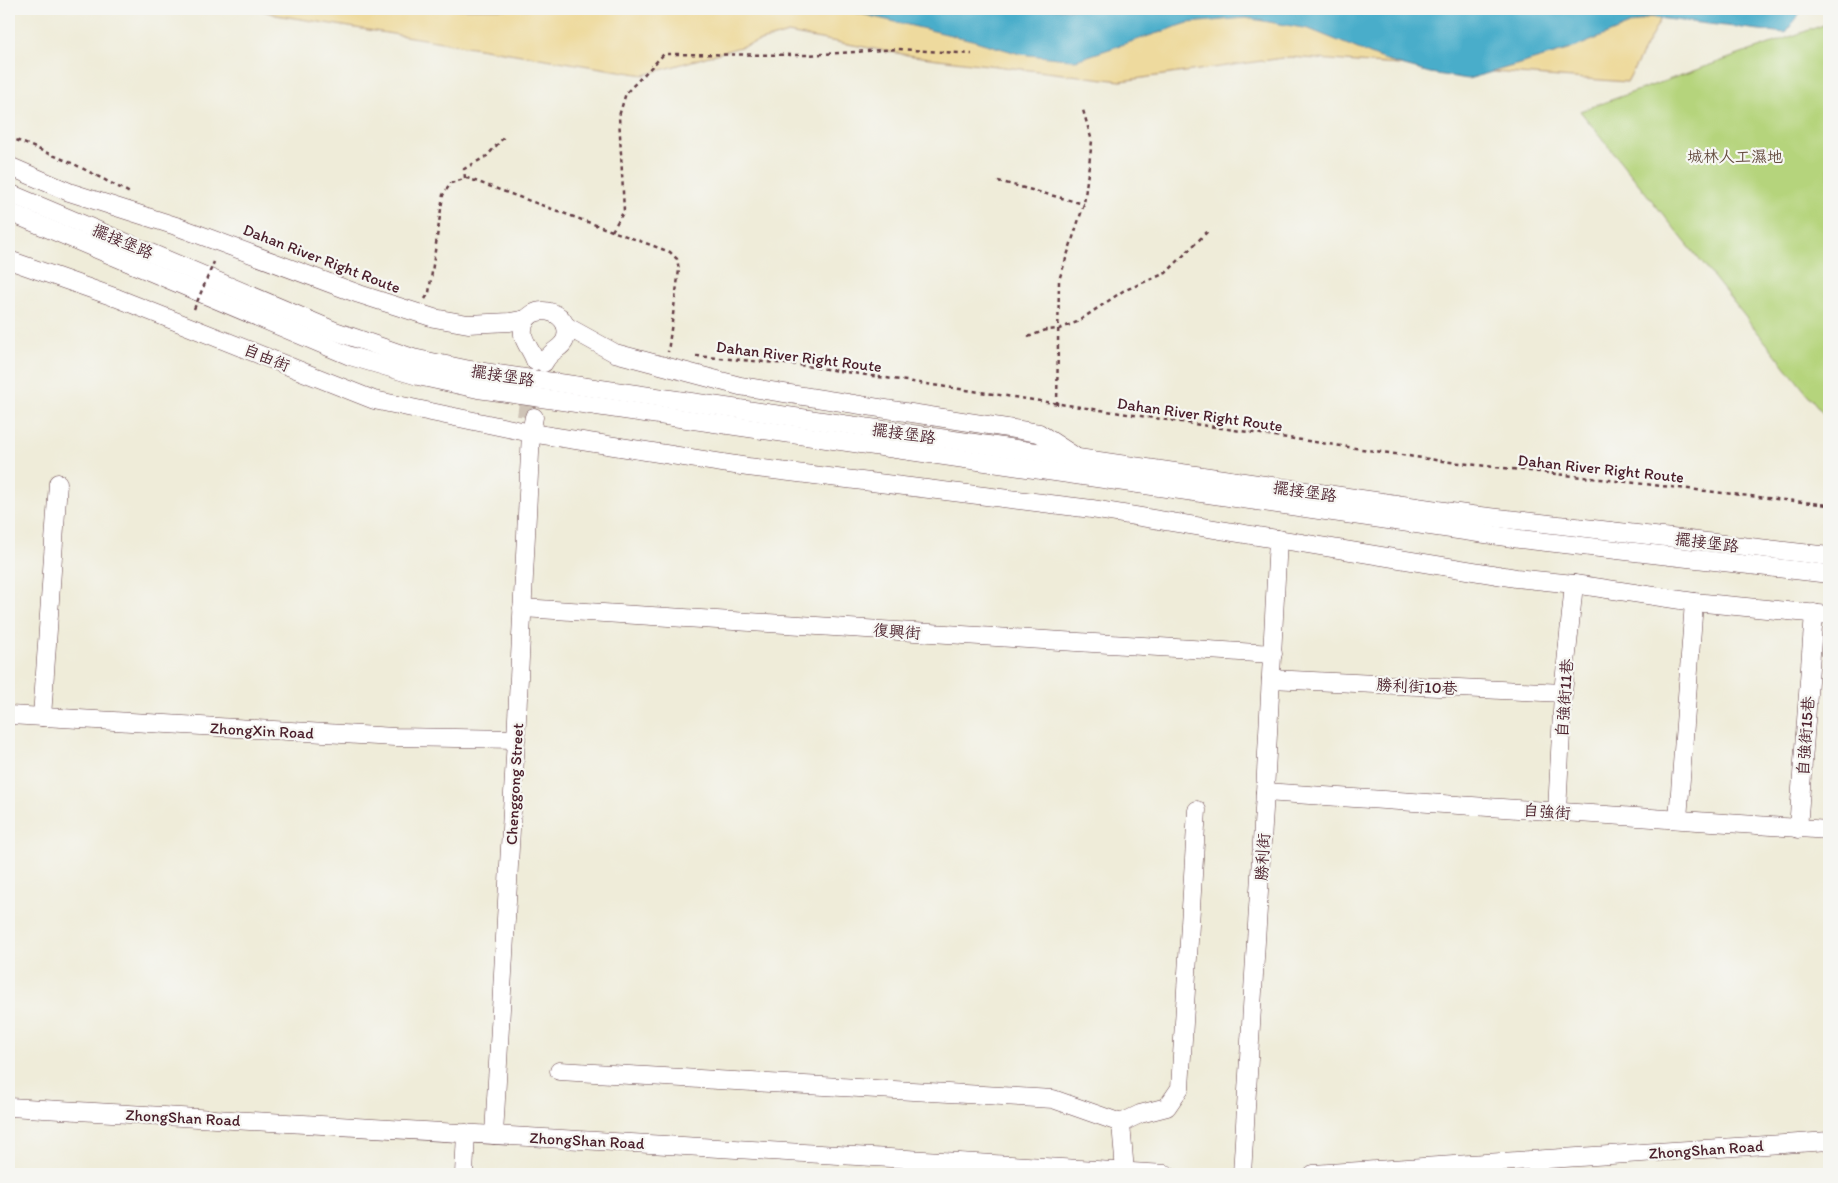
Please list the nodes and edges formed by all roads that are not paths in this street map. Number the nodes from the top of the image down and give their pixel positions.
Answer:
1 (9, 166) edge
2 (9, 193) edge
3 (9, 212) edge
4 (9, 260) edge
5 (526, 319) junction
6 (566, 326) junction
7 (530, 422) junction
8 (1078, 458) junction
9 (58, 483) dead end
10 (1278, 539) junction
11 (1829, 556) edge
12 (1829, 578) edge
13 (1574, 584) junction
14 (1694, 602) junction
15 (522, 608) junction
16 (1822, 614) edge
17 (1272, 654) junction
18 (1271, 679) junction
19 (1563, 692) junction
20 (9, 715) edge
21 (42, 717) junction
22 (516, 740) junction
23 (1266, 792) junction
24 (1197, 810) dead end
25 (1557, 812) junction
26 (1678, 819) junction
27 (1798, 829) junction
28 (1829, 830) edge
29 (559, 1071) dead end
30 (9, 1107) edge
31 (1121, 1123) junction
32 (466, 1133) junction
33 (494, 1135) junction
34 (1829, 1142) edge
35 (1125, 1172) junction
36 (464, 1174) edge
37 (1166, 1174) edge
38 (1242, 1174) edge
39 (1313, 1174) edge

1 - 5 street
2 - 8 street, 擺接堡路
3 - 12 street, 擺接堡路
4 - 7 street, 自由街
5 - 6 street
5 - 6 street
6 - 8 street
7 - 10 street, 自由街
7 - 15 street, Chenggong Street
8 - 11 street, 擺接堡路
9 - 21 street
10 - 13 street, 自由街
10 - 17 street, 勝利街
13 - 14 street, 自由街
13 - 19 street, 自強街11巷
14 - 16 street, 自由街
14 - 26 street
15 - 17 street, 復興街
15 - 22 street, Chenggong Street
16 - 27 street, 自強街15巷
17 - 18 street, 勝利街
18 - 19 street, 勝利街10巷
18 - 23 street, 勝利街
19 - 25 street, 自強街11巷
20 - 21 street, ZhongXin Road
21 - 22 street, ZhongXin Road
22 - 33 street, Chenggong Street
23 - 25 street, 自強街
23 - 38 street, 勝利街
24 - 31 street
25 - 26 street, 自強街
26 - 27 street, 自強街
27 - 28 street, 自強街
29 - 31 street
30 - 32 street, ZhongShan Road
31 - 35 street
32 - 33 street, ZhongShan Road
32 - 36 street
33 - 35 street, ZhongShan Road
34 - 39 street, ZhongShan Road
35 - 37 street, ZhongShan Road

